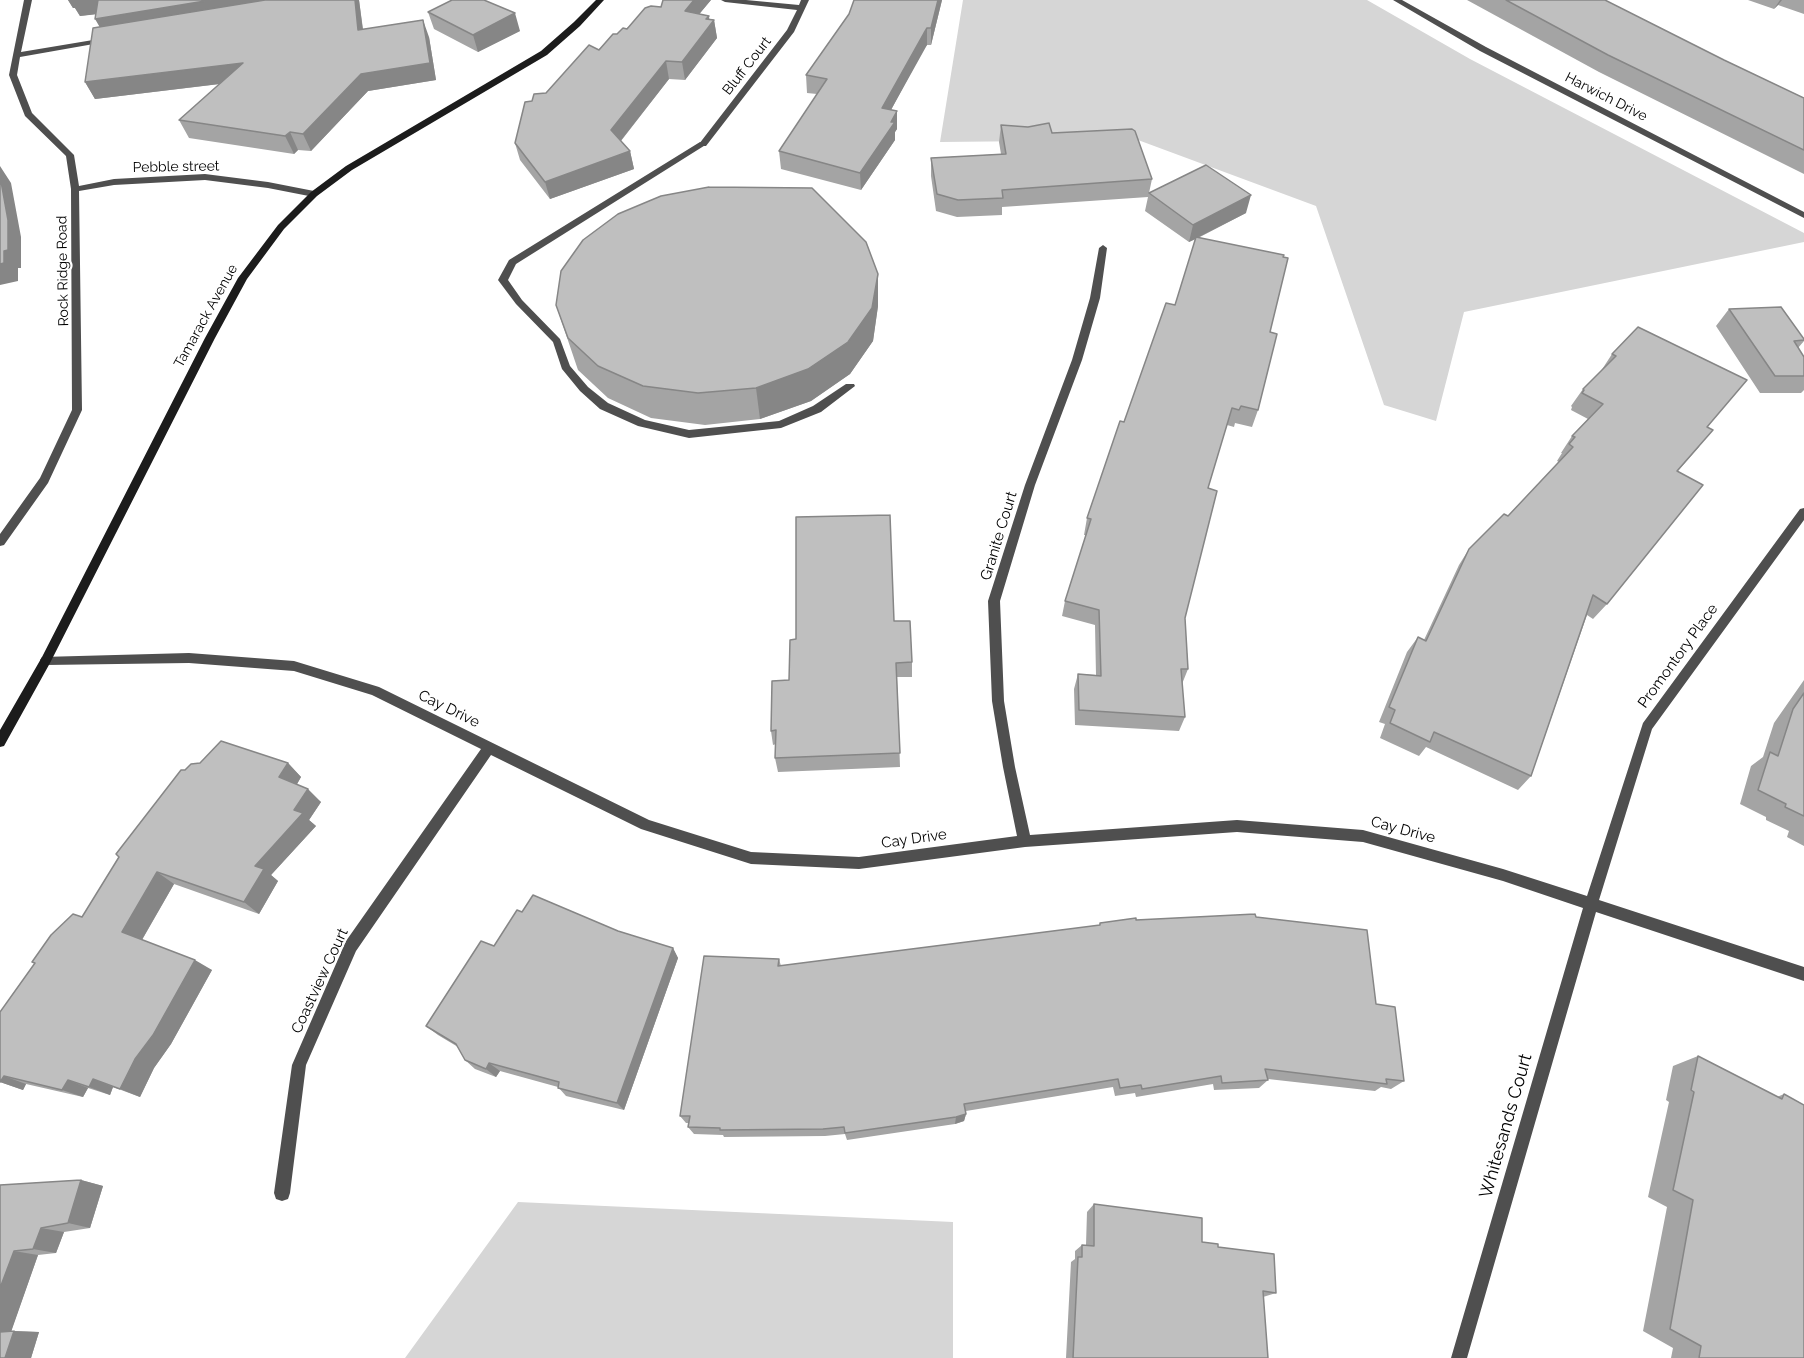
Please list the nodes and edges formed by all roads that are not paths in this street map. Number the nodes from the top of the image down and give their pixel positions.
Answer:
1 (28, 0) edge
2 (600, 0) edge
3 (725, 0) edge
4 (1397, 0) edge
5 (804, 4) edge
6 (109, 40) edge
7 (17, 55) junction
8 (75, 189) junction
9 (314, 194) junction
10 (1804, 215) edge
11 (1103, 249) dead end
12 (850, 386) dead end
13 (1804, 512) edge
14 (0, 542) edge
15 (46, 660) junction
16 (0, 742) edge
17 (489, 747) junction
18 (1025, 841) junction
19 (1591, 905) junction
20 (1804, 974) edge
21 (282, 1193) dead end
22 (1459, 1358) edge

1 - 7 street, Rock Ridge Road
2 - 9 main road, Tamarack Avenue
3 - 5 street
4 - 10 street, Harwich Drive
5 - 12 street, Bluff Court
6 - 7 street
7 - 8 street, Rock Ridge Road
8 - 9 street, Pebble street
8 - 14 street, Rock Ridge Road
9 - 15 main road, Tamarack Avenue
11 - 18 street, Granite Court
13 - 19 street, Promontory Place
15 - 16 main road, Tamarack Avenue
15 - 17 street, Cay Drive
17 - 18 street, Cay Drive
17 - 21 street, Coastview Court
18 - 19 street, Cay Drive
19 - 20 street, Cay Drive
19 - 22 street, Whitesands Court

